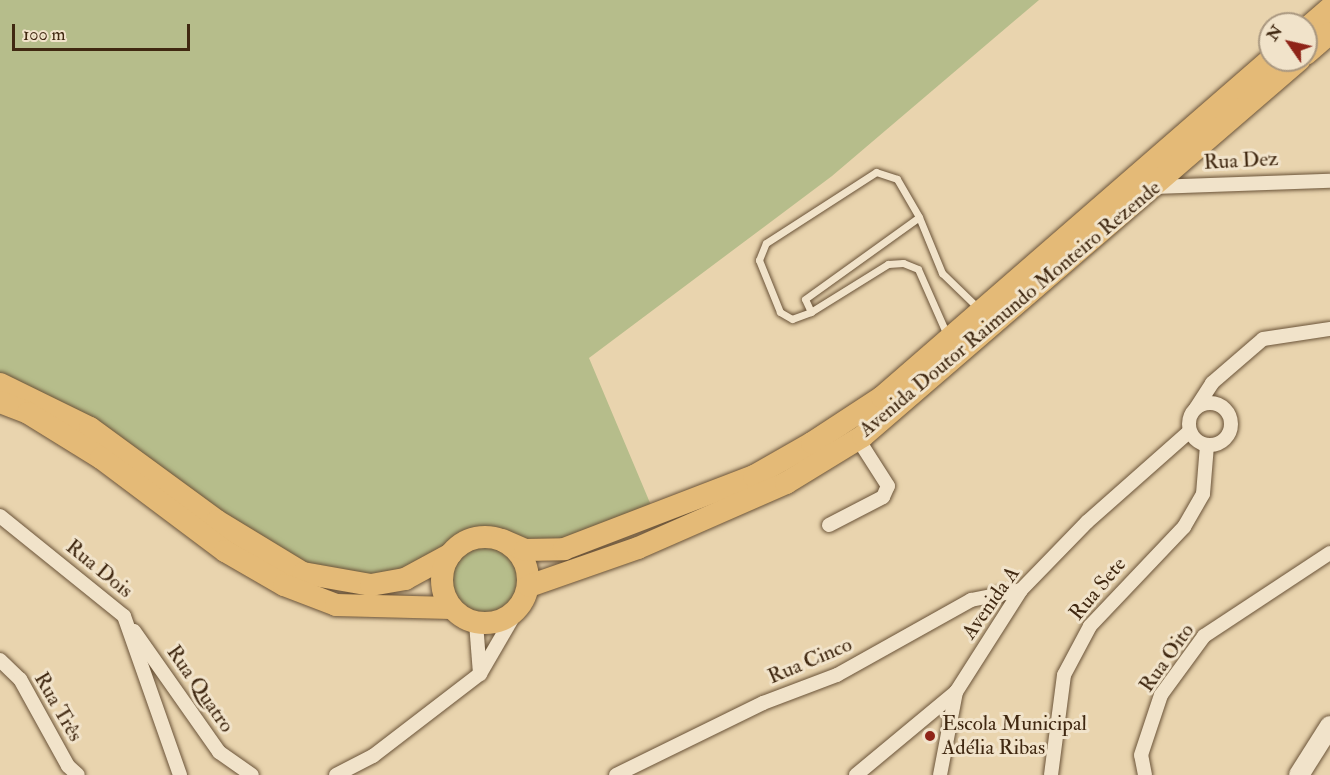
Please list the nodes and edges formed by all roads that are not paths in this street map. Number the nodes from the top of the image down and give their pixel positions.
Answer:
1 (1330, 8) edge
2 (1318, 18) edge
3 (1330, 33) edge
4 (1318, 44) edge
5 (1258, 70) edge
6 (1285, 72) edge
7 (1330, 181) edge
8 (1155, 187) junction
9 (919, 217) junction
10 (982, 311) junction
11 (811, 312) junction
12 (1330, 329) edge
13 (949, 340) junction
14 (0, 384) edge
15 (0, 402) edge
16 (1196, 408) junction
17 (1190, 431) junction
18 (858, 439) junction
19 (1207, 445) junction
20 (0, 516) edge
21 (829, 525) dead end
22 (502, 540) junction
23 (1330, 553) edge
24 (451, 554) junction
25 (529, 586) junction
26 (1021, 590) junction
27 (451, 608) junction
28 (516, 612) junction
29 (124, 616) junction
30 (476, 623) junction
31 (0, 660) edge
32 (480, 674) junction
33 (956, 692) junction
34 (1330, 726) edge
35 (78, 775) edge
36 (180, 775) edge
37 (252, 775) edge
38 (336, 775) edge
39 (616, 775) edge
40 (856, 775) edge
41 (940, 775) edge
42 (1052, 775) edge
43 (1144, 775) edge
44 (1299, 775) edge

1 - 2 main road
3 - 4 main road
5 - 10 main road, Avenida Doutor Raimundo Monteiro Rezende
6 - 8 main road, Avenida Doutor Raimundo Monteiro Rezende
7 - 8 street, Rua Dez
8 - 18 main road, Avenida Doutor Raimundo Monteiro Rezende
9 - 10 lane
9 - 11 lane
9 - 11 lane
10 - 13 main road, Avenida Doutor Raimundo Monteiro Rezende
11 - 13 lane
12 - 16 street
13 - 22 main road, Avenida Doutor Raimundo Monteiro Rezende
14 - 24 main road, Avenida Doutor Raimundo Monteiro Rezende
15 - 27 main road
16 - 17 street
16 - 19 street
17 - 19 street
17 - 26 street, Avenida A
18 - 21 street
18 - 25 main road, Avenida Doutor Raimundo Monteiro Rezende
19 - 42 street, Rua Sete
20 - 29 street, Rua Dois
22 - 24 main road, Avenida Doutor Raimundo Monteiro Rezende
22 - 25 main road
23 - 43 street, Rua Oito
24 - 27 main road
25 - 28 main road
26 - 33 street, Avenida A
26 - 39 street, Rua Cinco
27 - 30 main road
28 - 30 main road
28 - 32 street
29 - 36 street, Rua Dois
29 - 37 street, Rua Quatro
30 - 32 street
31 - 35 street, Rua Três
32 - 38 street
33 - 40 street, Avenida A
33 - 41 street
34 - 44 street

